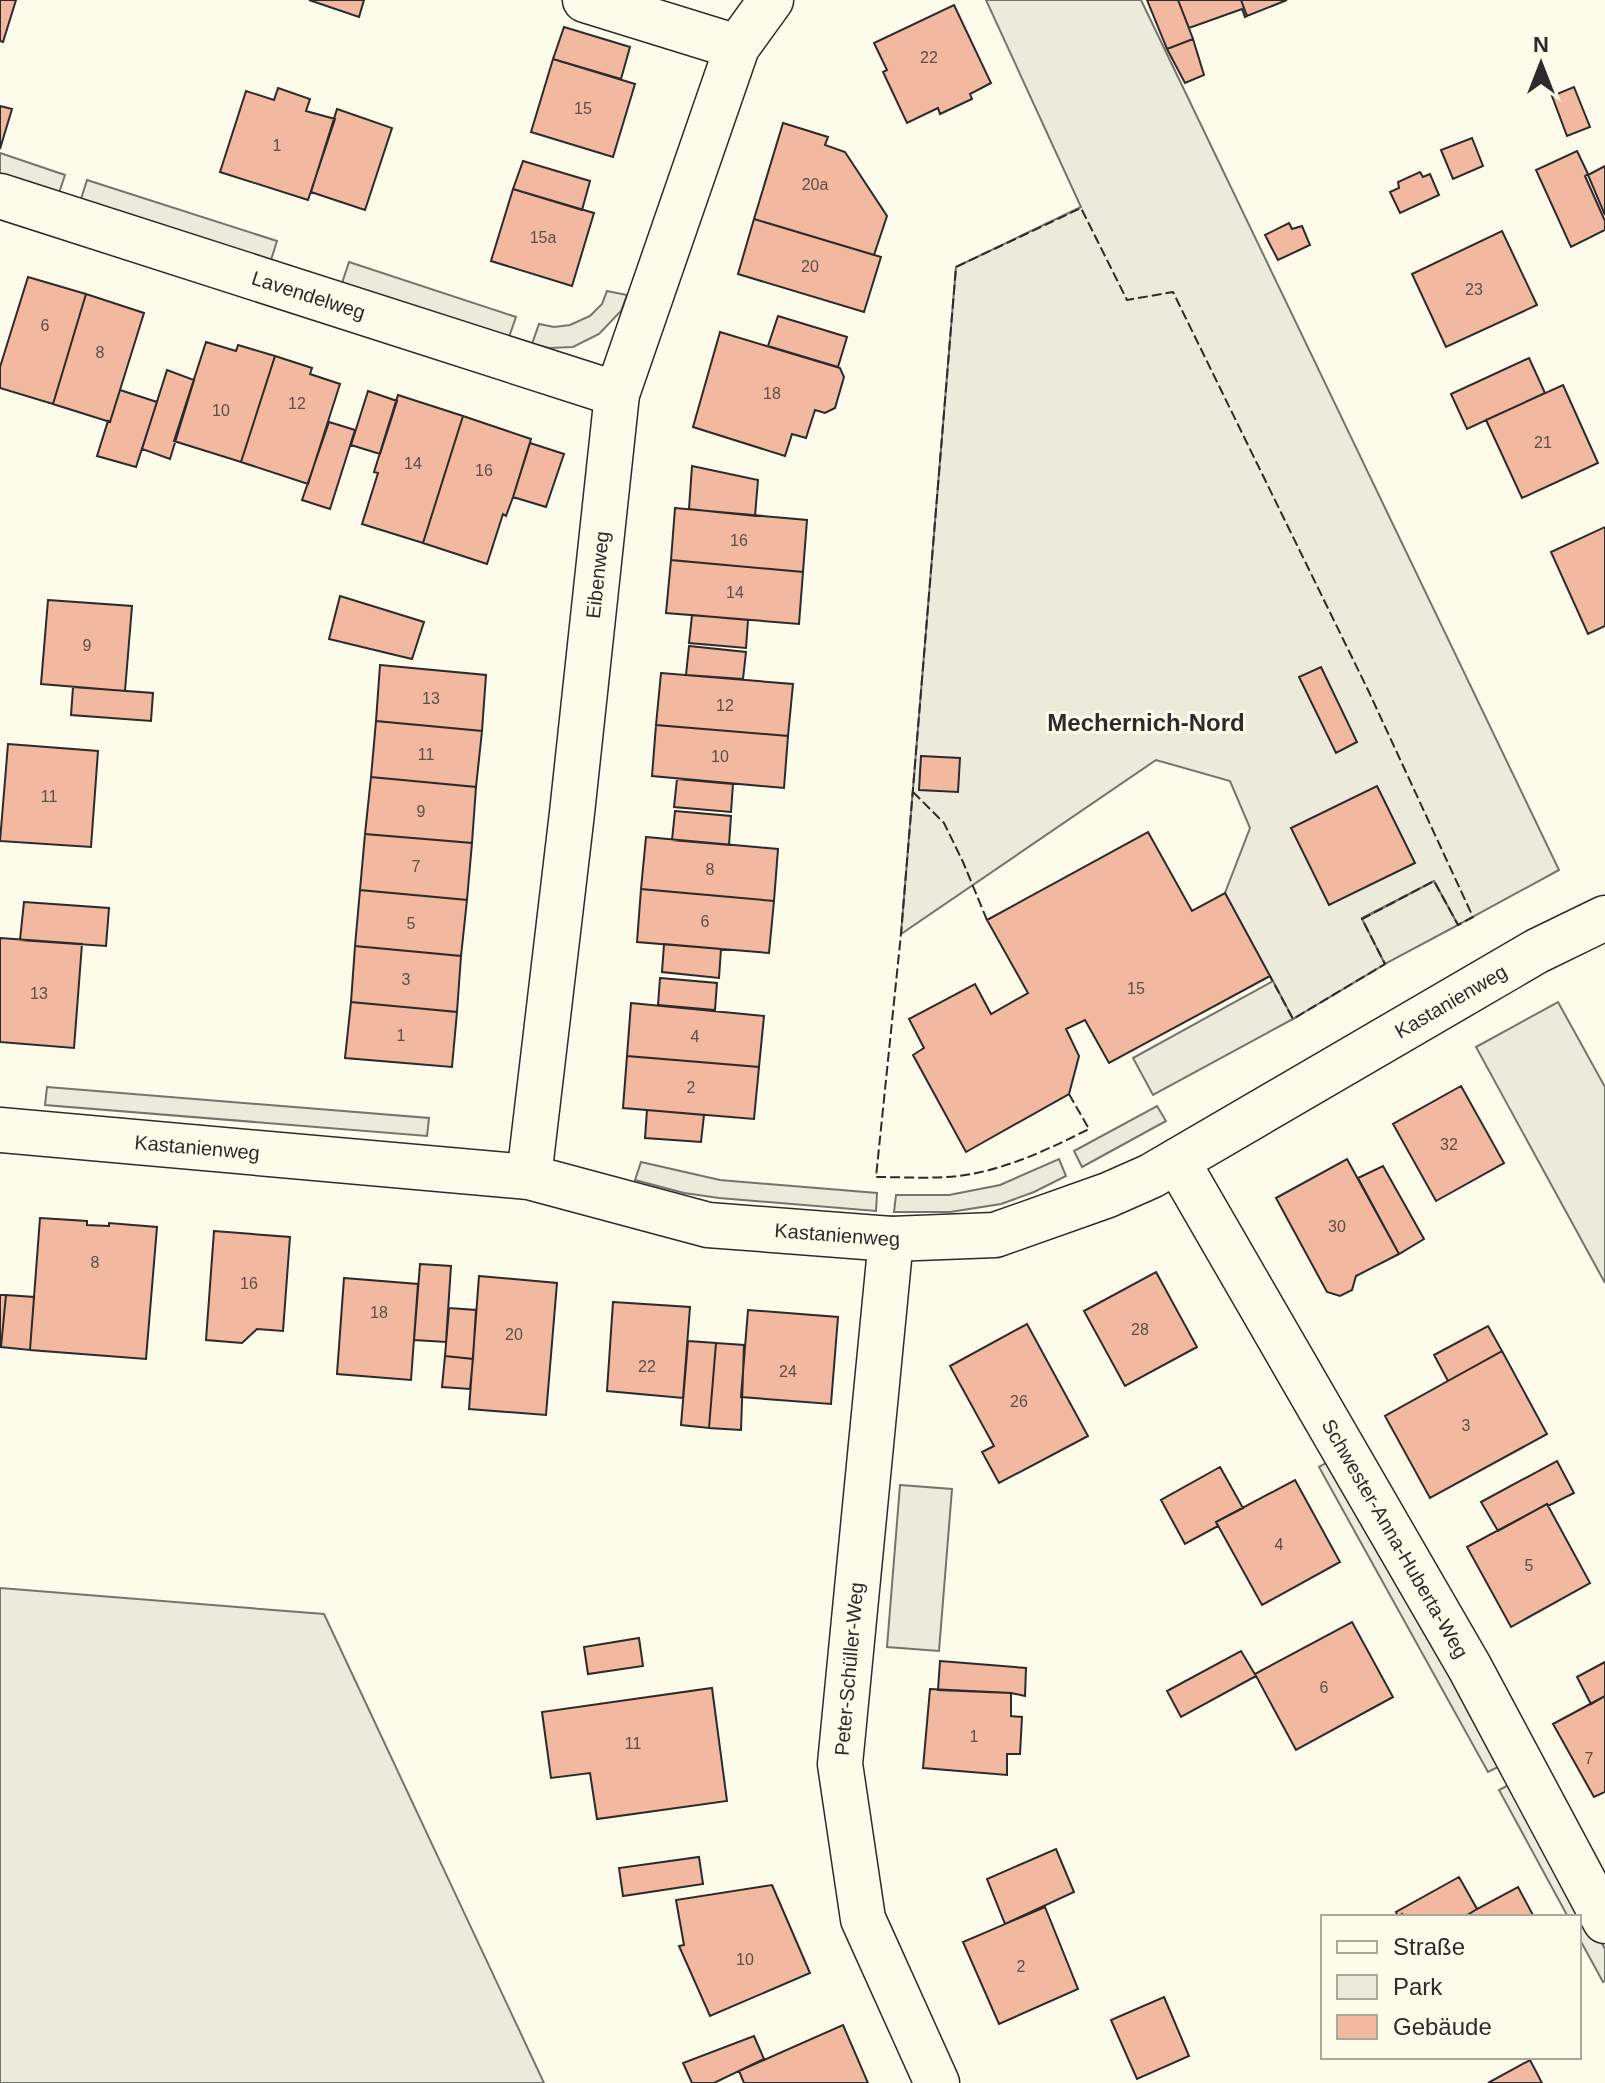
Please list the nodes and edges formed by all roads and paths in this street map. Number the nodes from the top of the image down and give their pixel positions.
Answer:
1 (585, 0) edge
2 (771, 0) edge
3 (737, 47) junction
4 (0, 196) edge
5 (617, 394) junction
6 (1605, 918) edge
7 (0, 1130) edge
8 (1177, 1161) junction
9 (529, 1177) junction
10 (891, 1239) junction
11 (1605, 1921) edge
12 (937, 2083) edge

1 - 3 street
2 - 3 street, Eibenweg
3 - 5 street, Eibenweg
4 - 5 street, Lavendelweg
5 - 9 street, Eibenweg
6 - 8 street, Kastanienweg
7 - 9 street, Kastanienweg
8 - 10 street, Kastanienweg
8 - 11 street, Schwester-Anna-Huberta-Weg
9 - 10 street, Kastanienweg
10 - 12 street, Peter-Schüller-Weg

